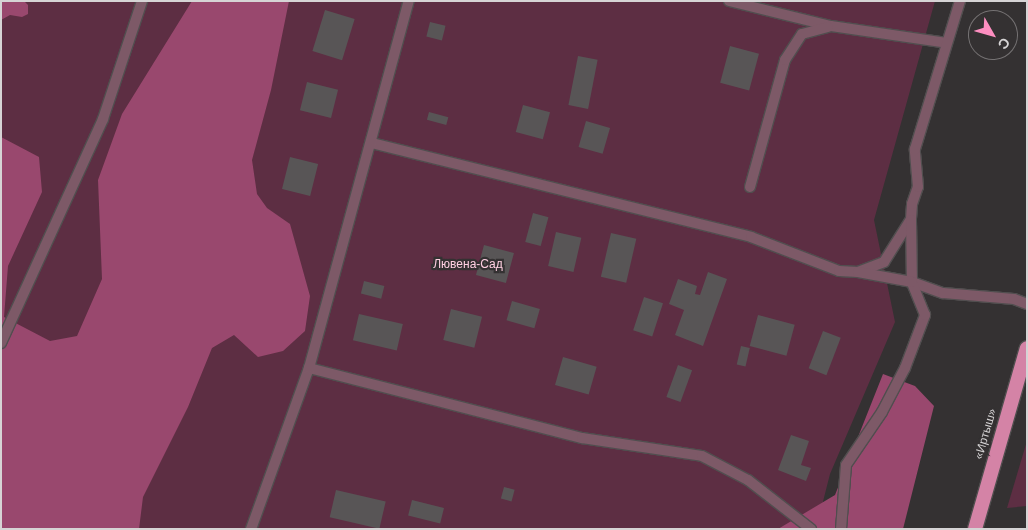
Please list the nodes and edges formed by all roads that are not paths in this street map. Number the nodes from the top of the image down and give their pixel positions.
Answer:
1 (142, 1) edge
2 (409, 1) edge
3 (729, 1) edge
4 (960, 1) edge
5 (831, 26) junction
6 (947, 43) junction
7 (372, 143) junction
8 (750, 187) dead end
9 (911, 219) junction
10 (858, 272) junction
11 (912, 282) junction
12 (1027, 304) edge
13 (1, 343) edge
14 (1027, 348) edge
15 (309, 368) junction
16 (251, 529) edge
17 (812, 529) edge
18 (841, 529) edge
19 (975, 529) edge

1 - 13 lane
2 - 7 lane
3 - 5 lane
4 - 6 lane
5 - 6 lane
5 - 8 lane
6 - 9 lane
7 - 10 lane
7 - 15 lane
9 - 10 lane
9 - 11 lane
10 - 11 lane
11 - 12 lane
11 - 18 lane
14 - 19 highway, «Иртыш»
15 - 16 lane
15 - 17 lane

